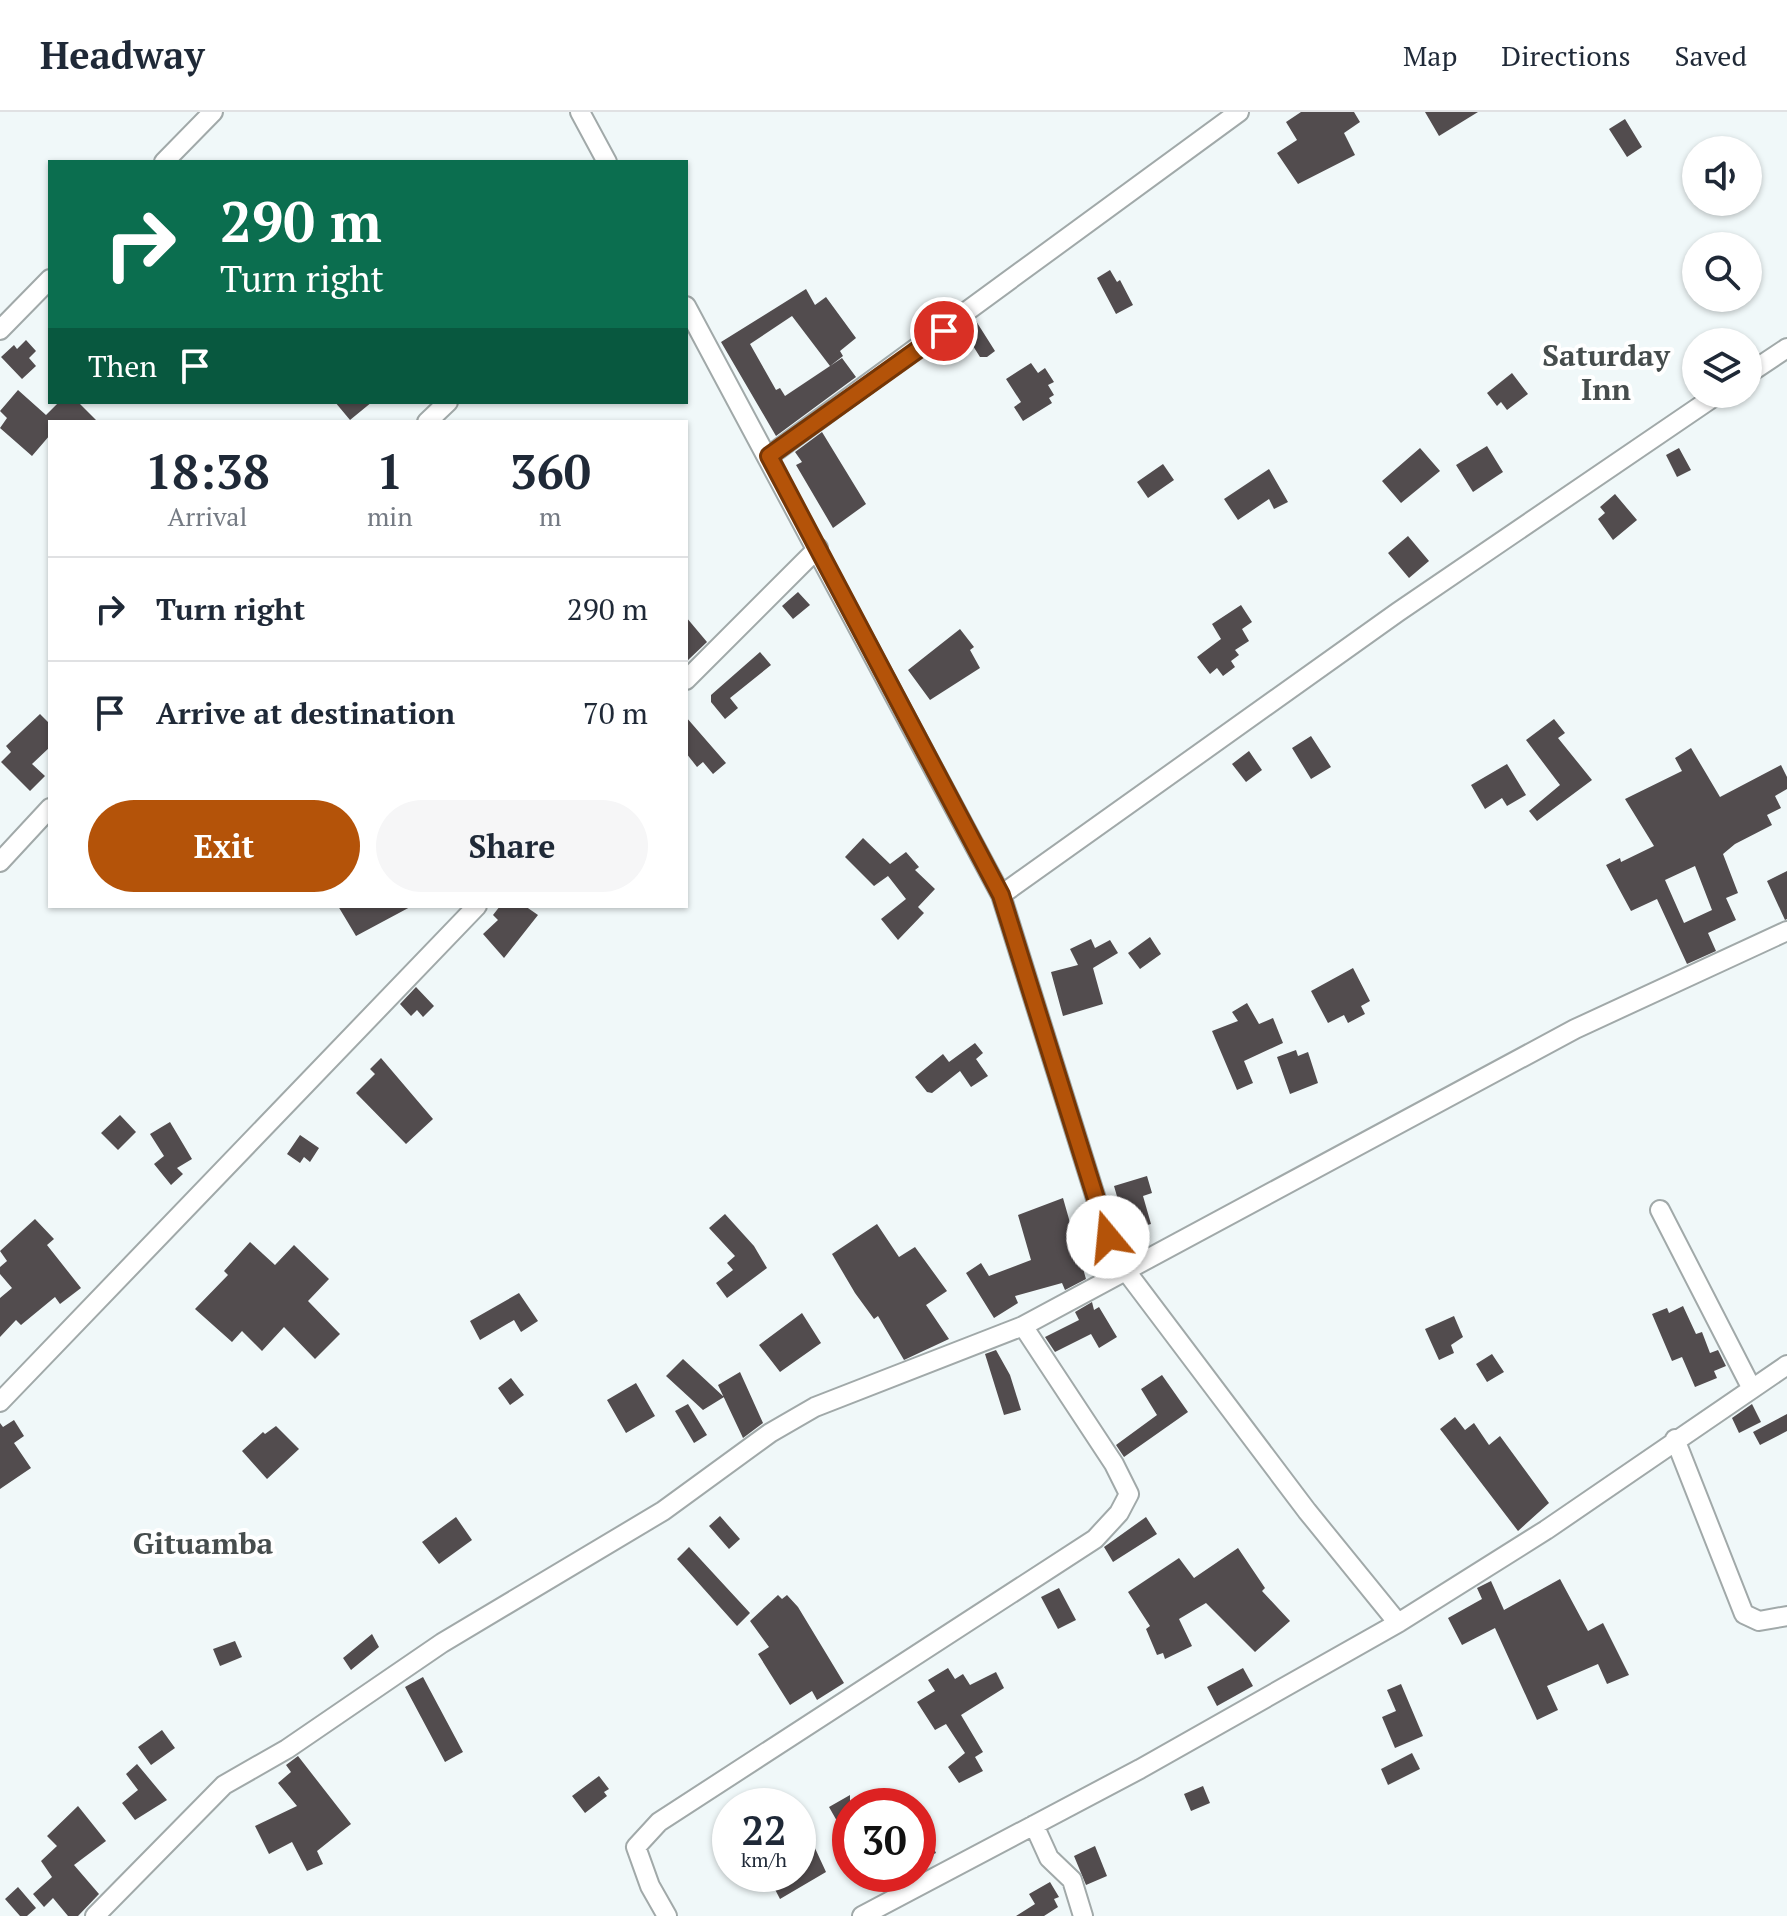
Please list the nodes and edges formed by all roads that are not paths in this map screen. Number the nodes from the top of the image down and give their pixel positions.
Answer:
1 (213, 112) edge
2 (580, 112) edge
3 (1239, 112) edge
4 (166, 160) edge
5 (606, 160) edge
6 (48, 281) edge
7 (688, 310) edge
8 (0, 330) edge
9 (1787, 348) edge
10 (1762, 365) edge
11 (446, 404) edge
12 (1697, 408) edge
13 (429, 420) edge
14 (769, 456) junction
15 (818, 548) junction
16 (688, 678) edge
17 (48, 810) edge
18 (0, 862) edge
19 (1001, 895) junction
20 (475, 908) edge
21 (1787, 931) edge
22 (1660, 1210) dead end
23 (1126, 1271) junction
24 (1023, 1326) junction
25 (1787, 1365) edge
26 (1752, 1389) junction
27 (0, 1402) edge
28 (1675, 1439) junction
29 (1787, 1616) edge
30 (1398, 1623) junction
31 (1034, 1825) junction
32 (871, 1914) edge
33 (95, 1916) edge
34 (667, 1916) edge
35 (1083, 1916) edge

1 - 4 street
2 - 5 street
3 - 14 street
6 - 8 street
7 - 14 street
9 - 10 street
11 - 13 street
12 - 19 street
14 - 15 street
15 - 16 street
15 - 19 street
17 - 18 street
19 - 23 street
20 - 27 street
21 - 23 street
22 - 26 street
23 - 24 street
23 - 30 street
24 - 33 street
24 - 34 street
25 - 26 street
26 - 28 street
28 - 29 street
28 - 30 street
30 - 31 street
31 - 32 street
31 - 35 street

